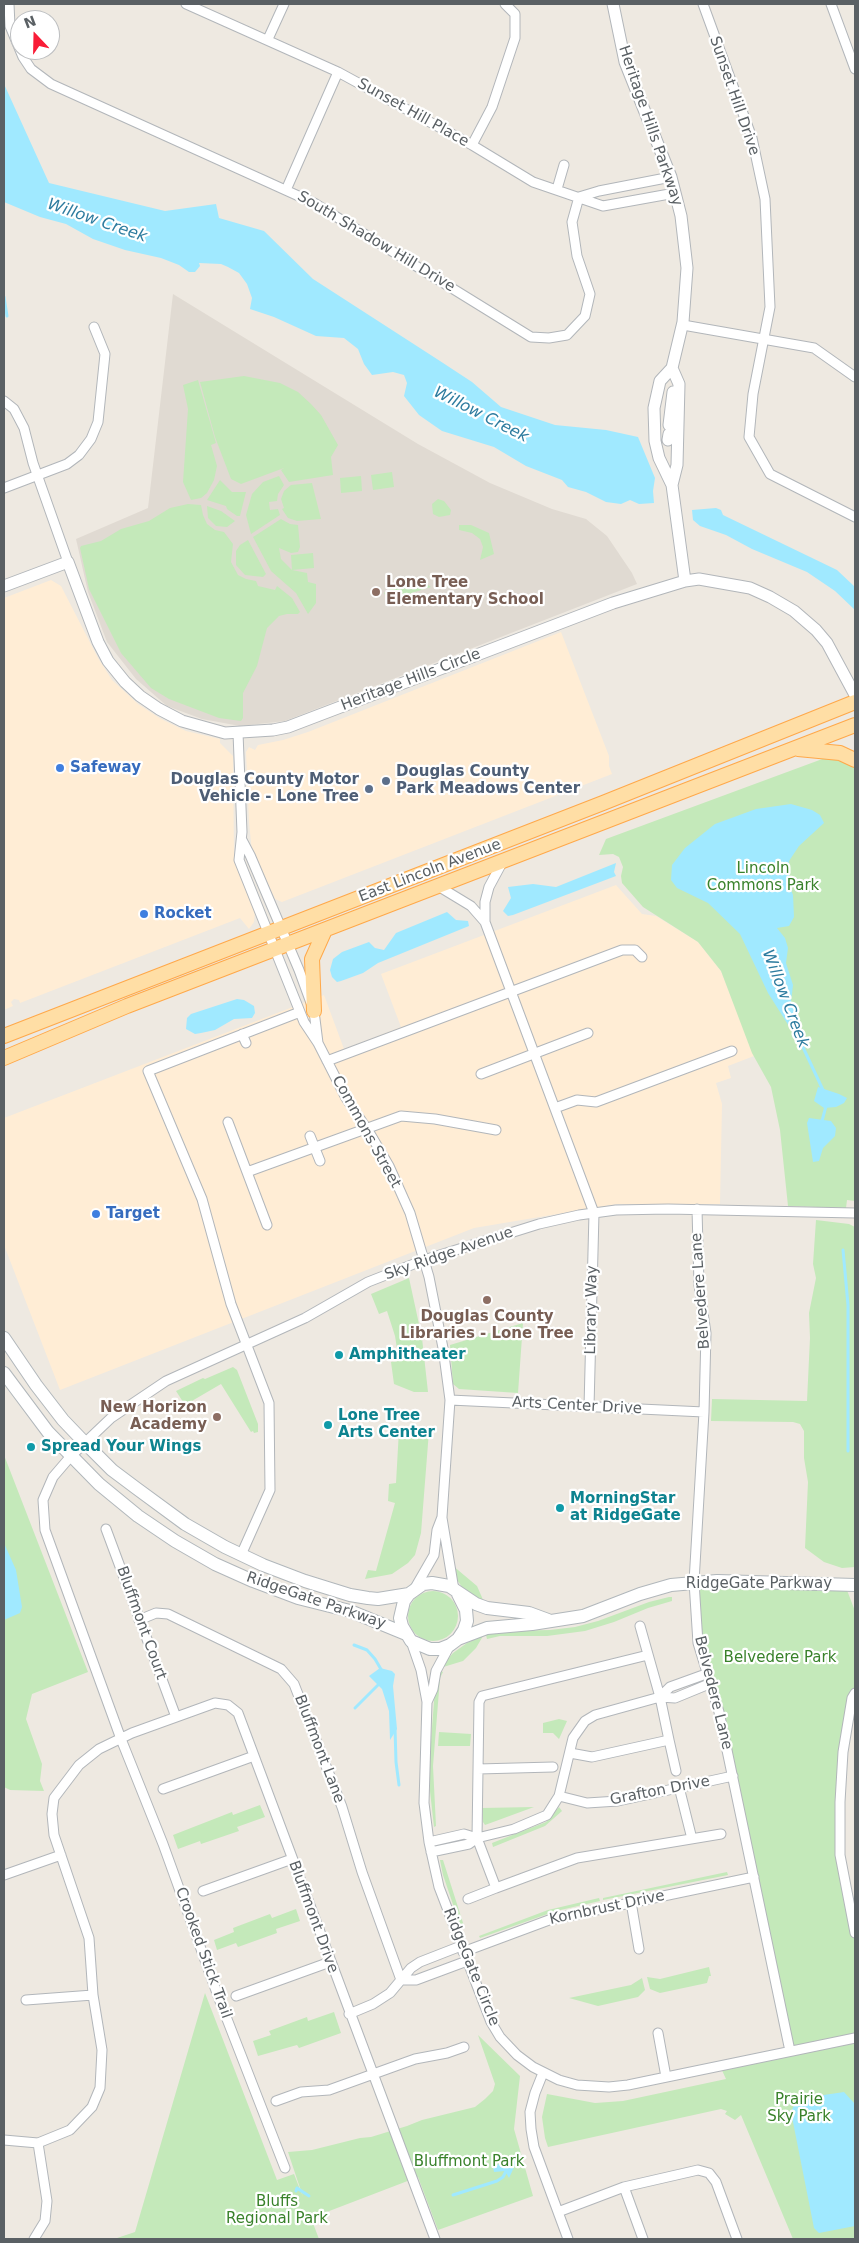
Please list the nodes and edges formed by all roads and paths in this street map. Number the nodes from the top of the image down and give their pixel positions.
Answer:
1 (9, 4) edge
2 (186, 4) edge
3 (284, 4) edge
4 (505, 4) edge
5 (613, 4) edge
6 (703, 4) edge
7 (831, 4) edge
8 (268, 40) junction
9 (855, 69) edge
10 (338, 72) junction
11 (472, 145) junction
12 (564, 165) dead end
13 (671, 177) junction
14 (557, 189) junction
15 (286, 190) junction
16 (675, 192) junction
17 (579, 197) junction
18 (683, 325) junction
19 (94, 327) dead end
20 (764, 338) junction
21 (674, 372) junction
22 (855, 377) edge
23 (4, 401) edge
24 (655, 417) junction
25 (671, 431) junction
26 (655, 441) junction
27 (38, 476) junction
28 (672, 485) junction
29 (4, 488) edge
30 (855, 517) edge
31 (68, 562) junction
32 (685, 581) junction
33 (4, 586) edge
34 (855, 694) edge
35 (855, 702) edge
36 (855, 725) edge
37 (238, 733) junction
38 (794, 748) junction
39 (855, 760) edge
40 (242, 840) junction
41 (503, 861) junction
42 (438, 886) junction
43 (485, 922) junction
44 (325, 930) junction
45 (274, 932) junction
46 (281, 947) junction
47 (642, 957) dead end
48 (512, 993) junction
49 (307, 1011) junction
50 (588, 1033) dead end
51 (242, 1034) junction
52 (4, 1036) edge
53 (246, 1043) dead end
54 (318, 1043) junction
55 (732, 1050) dead end
56 (18, 1053) junction
57 (534, 1054) junction
58 (4, 1058) edge
59 (327, 1062) junction
60 (4, 1067) edge
61 (481, 1074) dead end
62 (555, 1108) junction
63 (228, 1122) dead end
64 (366, 1128) junction
65 (496, 1130) dead end
66 (310, 1136) dead end
67 (315, 1147) junction
68 (320, 1161) dead end
69 (247, 1172) junction
70 (696, 1209) junction
71 (594, 1213) junction
72 (855, 1214) edge
73 (267, 1226) dead end
74 (424, 1260) junction
75 (4, 1338) edge
76 (246, 1346) junction
77 (4, 1373) edge
78 (450, 1400) junction
79 (589, 1407) junction
80 (704, 1412) junction
81 (85, 1443) junction
82 (71, 1456) junction
83 (442, 1518) junction
84 (106, 1529) dead end
85 (241, 1555) junction
86 (694, 1582) junction
87 (850, 1585) edge
88 (412, 1591) junction
89 (456, 1591) junction
90 (140, 1620) junction
91 (548, 1620) junction
92 (640, 1626) dead end
93 (408, 1638) junction
94 (454, 1642) junction
95 (648, 1655) junction
96 (706, 1674) junction
97 (709, 1684) junction
98 (855, 1693) edge
99 (660, 1697) junction
100 (427, 1702) junction
101 (176, 1718) junction
102 (121, 1739) junction
103 (669, 1740) junction
104 (570, 1753) junction
105 (254, 1756) junction
106 (554, 1767) dead end
107 (478, 1769) junction
108 (676, 1771) dead end
109 (733, 1776) junction
110 (679, 1788) junction
111 (163, 1789) dead end
112 (558, 1796) junction
113 (721, 1834) dead end
114 (477, 1838) junction
115 (692, 1839) junction
116 (429, 1842) junction
117 (431, 1852) junction
118 (61, 1855) junction
119 (292, 1859) junction
120 (4, 1875) edge
121 (754, 1877) junction
122 (496, 1888) junction
123 (202, 1891) dead end
124 (468, 1899) dead end
125 (630, 1902) junction
126 (855, 1932) edge
127 (639, 1949) dead end
128 (464, 1953) junction
129 (330, 1962) junction
130 (401, 1980) junction
131 (93, 1995) junction
132 (236, 1996) dead end
133 (26, 2000) dead end
134 (349, 2014) junction
135 (658, 2033) dead end
136 (855, 2038) edge
137 (464, 2047) dead end
138 (790, 2051) junction
139 (543, 2073) junction
140 (372, 2075) junction
141 (666, 2077) junction
142 (276, 2101) dead end
143 (4, 2140) edge
144 (38, 2143) junction
145 (285, 2168) dead end
146 (624, 2187) junction
147 (558, 2212) junction
148 (34, 2239) edge
149 (435, 2239) edge
150 (568, 2239) edge
151 (643, 2239) edge
152 (737, 2239) edge

1 - 15 street, South Shadow Hill Drive
2 - 8 street, Sunset Hill Place
3 - 8 street
4 - 11 street
5 - 13 street, Heritage Hills Parkway
6 - 20 street, Sunset Hill Drive
7 - 9 street
8 - 10 street, Sunset Hill Place
10 - 11 street, Sunset Hill Place
10 - 15 street
11 - 14 street, Sunset Hill Place
12 - 14 street
13 - 16 street, Heritage Hills Parkway
13 - 17 street
14 - 17 street, Sunset Hill Place
15 - 17 street, South Shadow Hill Drive
16 - 17 street, Sunset Hill Place
16 - 18 street, Heritage Hills Parkway
18 - 20 street
18 - 21 street, Heritage Hills Parkway
19 - 27 street
20 - 22 street
20 - 30 street, Sunset Hill Drive
21 - 24 street, Heritage Hills Parkway
21 - 25 street, Heritage Hills Parkway
21 - 25 street, Heritage Hills Parkway
23 - 27 street
24 - 25 street
24 - 26 street, Heritage Hills Parkway
25 - 26 street
25 - 28 street, Heritage Hills Parkway
26 - 28 street, Heritage Hills Parkway
27 - 29 street
27 - 31 street
28 - 32 street, Heritage Hills Parkway
31 - 33 street
31 - 37 street, Heritage Hills Circle
32 - 34 street, Heritage Hills Circle
32 - 37 street, Heritage Hills Circle
35 - 45 main road, East Lincoln Avenue
36 - 38 main road, East Lincoln Avenue
37 - 40 street
38 - 39 main road
38 - 41 main road, East Lincoln Avenue
40 - 45 street
40 - 45 street
41 - 42 main road, East Lincoln Avenue
41 - 43 street
42 - 43 street
42 - 44 main road, East Lincoln Avenue
43 - 48 street
44 - 46 main road, East Lincoln Avenue
44 - 49 main road
45 - 46 street, Commons Street
45 - 46 street, Commons Street
45 - 52 main road, East Lincoln Avenue
46 - 49 street, Commons Street
46 - 49 street, Commons Street
46 - 56 main road, East Lincoln Avenue
47 - 48 street
48 - 57 street
48 - 59 street
49 - 51 street
49 - 54 street, Commons Street
49 - 54 street, Commons Street
50 - 57 street
51 - 53 street
51 - 76 street
54 - 59 street, Commons Street
55 - 62 street
56 - 58 main road, East Lincoln Avenue
56 - 60 main road
57 - 61 street
57 - 62 street
59 - 64 street, Commons Street
62 - 71 street
63 - 69 street
64 - 65 street
64 - 67 street
64 - 74 street, Commons Street
66 - 67 street
67 - 68 street
67 - 69 street
69 - 73 street
70 - 71 street, Sky Ridge Avenue
70 - 72 street, Sky Ridge Avenue
70 - 80 street, Belvedere Lane
71 - 74 street, Sky Ridge Avenue
71 - 79 street, Library Way
74 - 76 street, Sky Ridge Avenue
74 - 78 street, Commons Street
75 - 81 main road, RidgeGate Parkway
76 - 81 street, Sky Ridge Avenue
76 - 85 street
77 - 82 main road, RidgeGate Parkway
78 - 79 street, Arts Center Drive
78 - 83 street, Commons Street
79 - 80 street, Arts Center Drive
80 - 86 street, Belvedere Lane
81 - 82 street, Crooked Stick Trail
81 - 85 main road, RidgeGate Parkway
82 - 93 main road, RidgeGate Parkway
82 - 102 street, Crooked Stick Trail
83 - 88 street, Commons Street
83 - 89 street, Commons Street
84 - 90 street, Bluffmont Court
85 - 88 main road, RidgeGate Parkway
86 - 87 main road, RidgeGate Parkway
86 - 91 main road, RidgeGate Parkway
86 - 96 street, Belvedere Lane
88 - 89 main road, RidgeGate Parkway
88 - 93 main road, RidgeGate Parkway
89 - 91 main road, RidgeGate Parkway
89 - 94 main road
90 - 101 street, Bluffmont Court
90 - 130 street, Bluffmont Lane
91 - 94 main road, RidgeGate Parkway
92 - 95 street
93 - 94 main road, RidgeGate Parkway
93 - 100 street, RidgeGate Circle
94 - 100 street, RidgeGate Circle
95 - 99 street
95 - 107 street
96 - 97 street, Belvedere Lane
96 - 99 street
97 - 99 street
97 - 109 street, Belvedere Lane
98 - 126 street
99 - 103 street
99 - 104 street
100 - 116 street, RidgeGate Circle
101 - 102 street, Bluffmont Drive
101 - 105 street, Bluffmont Drive
102 - 118 street
102 - 145 street, Crooked Stick Trail
103 - 104 street
103 - 108 street
104 - 112 street
105 - 111 street
105 - 119 street, Bluffmont Drive
106 - 107 street
107 - 114 street
109 - 110 street, Grafton Drive
109 - 121 street, Belvedere Lane
110 - 112 street, Grafton Drive
110 - 115 street
112 - 114 street
113 - 115 street
114 - 116 street
114 - 117 street
114 - 122 street
115 - 122 street
116 - 117 street, RidgeGate Circle
117 - 128 street, RidgeGate Circle
118 - 120 street
118 - 131 street
119 - 123 street
119 - 129 street, Bluffmont Drive
121 - 125 street, Kornbrust Drive
121 - 138 street, Belvedere Lane
122 - 124 street
125 - 127 street
125 - 128 street, Kornbrust Drive
128 - 130 street, Kornbrust Drive
128 - 130 street, Kornbrust Drive
128 - 139 street, RidgeGate Circle
129 - 132 street
129 - 134 street, Bluffmont Drive
130 - 134 street, Kornbrust Drive
131 - 133 street
131 - 144 street
134 - 140 street, Bluffmont Drive
135 - 141 street
136 - 138 street, RidgeGate Circle
137 - 140 street
138 - 141 street, RidgeGate Circle
139 - 141 street, RidgeGate Circle
139 - 147 street
140 - 142 street
140 - 149 street, Bluffmont Drive
143 - 144 street
144 - 148 street
146 - 147 street
146 - 151 street
146 - 152 street
147 - 150 street

